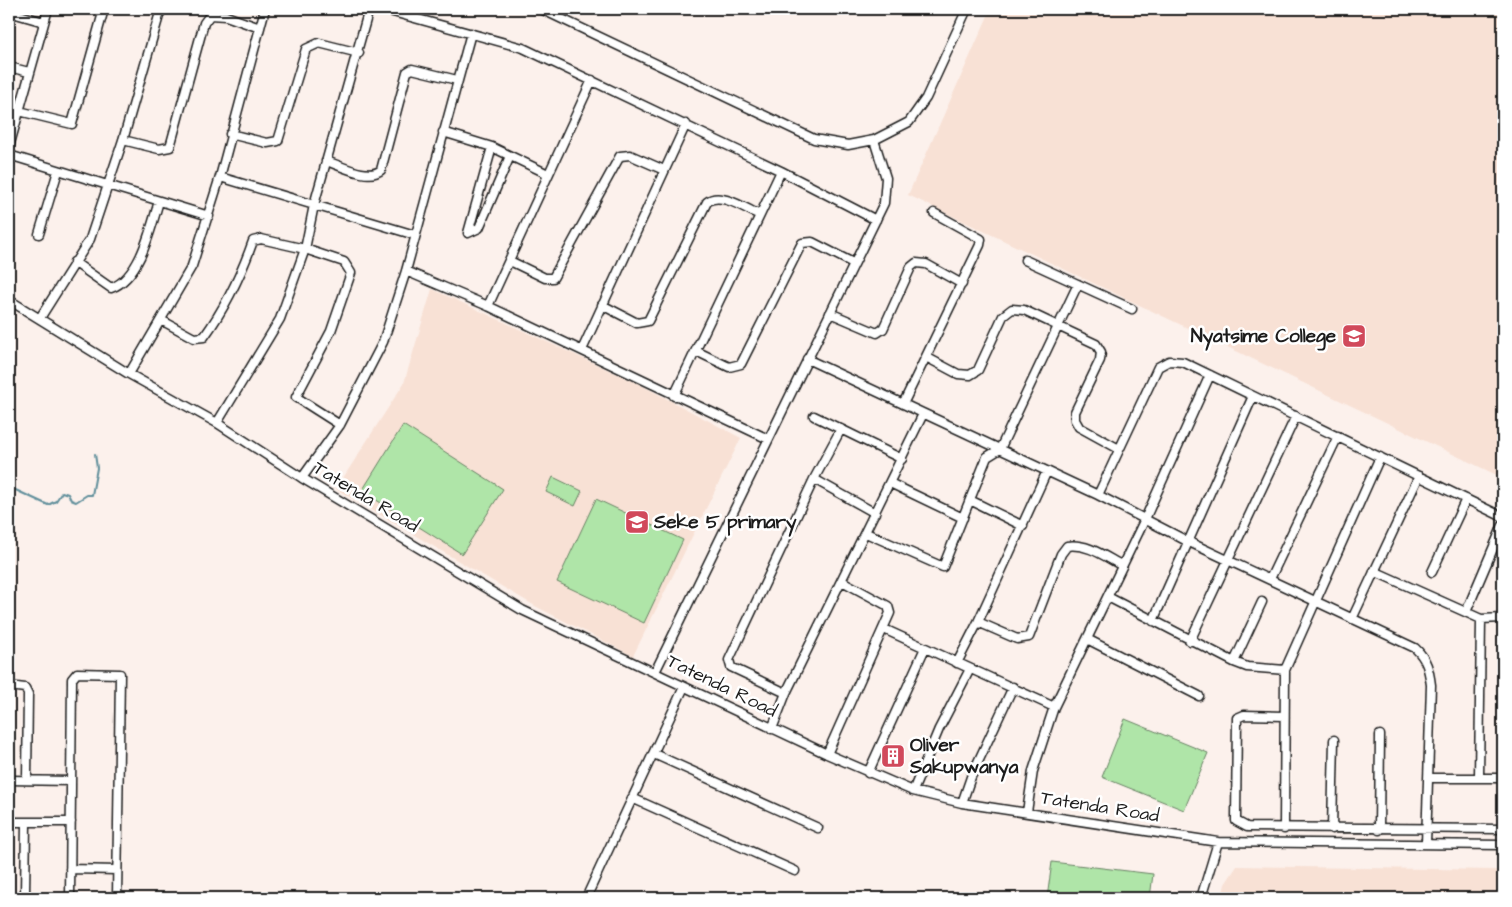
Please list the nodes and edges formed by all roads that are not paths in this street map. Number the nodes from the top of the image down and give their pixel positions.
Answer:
1 (48, 9) edge
2 (104, 9) edge
3 (161, 9) edge
4 (265, 9) edge
5 (369, 9) edge
6 (382, 9) edge
7 (541, 9) edge
8 (967, 9) edge
9 (9, 12) edge
10 (44, 22) junction
11 (260, 28) junction
12 (471, 33) junction
13 (358, 53) junction
14 (9, 67) edge
15 (29, 72) junction
16 (457, 80) junction
17 (592, 80) junction
18 (20, 111) junction
19 (686, 124) junction
20 (442, 132) junction
21 (230, 134) junction
22 (123, 140) junction
23 (874, 140) junction
24 (9, 147) edge
25 (492, 148) junction
26 (9, 155) edge
27 (510, 156) junction
28 (326, 161) junction
29 (664, 170) junction
30 (781, 170) junction
31 (58, 171) junction
32 (548, 174) junction
33 (220, 177) junction
34 (108, 185) junction
35 (159, 201) junction
36 (314, 205) junction
37 (934, 214) dead end
38 (760, 215) junction
39 (209, 216) junction
40 (876, 220) junction
41 (40, 234) dead end
42 (415, 235) junction
43 (304, 249) junction
44 (510, 260) junction
45 (1025, 260) dead end
46 (74, 262) junction
47 (853, 263) junction
48 (406, 271) junction
49 (962, 284) junction
50 (1078, 284) junction
51 (9, 300) edge
52 (602, 305) junction
53 (488, 306) junction
54 (1132, 309) dead end
55 (830, 313) junction
56 (40, 318) junction
57 (161, 320) junction
58 (1057, 327) junction
59 (582, 350) junction
60 (696, 351) junction
61 (926, 357) junction
62 (806, 359) junction
63 (129, 374) junction
64 (1210, 375) junction
65 (674, 396) junction
66 (1253, 396) junction
67 (903, 404) junction
68 (923, 414) junction
69 (814, 416) dead end
70 (1296, 416) junction
71 (217, 423) junction
72 (340, 425) junction
73 (841, 429) junction
74 (1338, 436) junction
75 (768, 439) junction
76 (1000, 449) junction
77 (1119, 449) junction
78 (1380, 457) junction
79 (902, 460) junction
80 (1046, 471) junction
81 (1419, 476) junction
82 (302, 478) junction
83 (814, 479) junction
84 (890, 483) junction
85 (1098, 495) junction
86 (1466, 499) junction
87 (970, 500) junction
88 (875, 513) junction
89 (1503, 517) edge
90 (963, 518) junction
91 (1145, 519) junction
92 (1503, 525) edge
93 (1023, 526) junction
94 (866, 533) junction
95 (1187, 541) junction
96 (1228, 560) junction
97 (1121, 565) junction
98 (1374, 571) junction
99 (1432, 572) dead end
100 (1270, 579) junction
101 (842, 581) junction
102 (1108, 596) junction
103 (1315, 601) junction
104 (1262, 602) dead end
105 (1466, 612) junction
106 (1503, 618) edge
107 (1352, 619) junction
108 (1481, 619) junction
109 (1153, 621) junction
110 (978, 622) junction
111 (884, 629) junction
112 (1087, 639) junction
113 (1190, 640) junction
114 (925, 648) junction
115 (1234, 662) junction
116 (957, 663) junction
117 (970, 669) junction
118 (1284, 670) junction
119 (655, 672) junction
120 (9, 686) edge
121 (684, 687) junction
122 (1013, 687) junction
123 (786, 694) junction
124 (1199, 696) dead end
125 (1054, 707) junction
126 (1284, 716) junction
127 (772, 729) junction
128 (1380, 735) dead end
129 (1334, 740) dead end
130 (654, 754) junction
131 (827, 754) junction
132 (868, 773) junction
133 (1428, 778) junction
134 (1479, 778) junction
135 (1503, 778) edge
136 (9, 780) edge
137 (27, 780) junction
138 (71, 781) junction
139 (914, 791) junction
140 (632, 798) junction
141 (962, 803) junction
142 (1027, 812) junction
143 (9, 822) edge
144 (26, 822) junction
145 (71, 822) junction
146 (818, 828) dead end
147 (1284, 829) junction
148 (1332, 829) junction
149 (1427, 829) junction
150 (1379, 830) junction
151 (1503, 830) edge
152 (1218, 842) junction
153 (1426, 844) junction
154 (1503, 844) edge
155 (70, 869) junction
156 (117, 870) junction
157 (795, 871) dead end
158 (25, 896) dead end
159 (70, 898) edge
160 (117, 898) edge
161 (586, 898) edge
162 (1201, 898) edge

1 - 10 street
2 - 18 street
3 - 22 street
4 - 11 street
5 - 13 street
6 - 12 street
7 - 23 street
8 - 23 street
9 - 10 street
10 - 15 street
11 - 21 street
11 - 22 street
12 - 16 street
12 - 17 street
13 - 21 street
13 - 28 street
14 - 15 street
15 - 18 street
16 - 20 street
16 - 28 street
17 - 19 street
17 - 32 street
18 - 24 street
19 - 29 street
19 - 30 street
20 - 25 street
20 - 42 street
21 - 33 street
22 - 34 street
23 - 40 street
25 - 27 street
25 - 27 street
26 - 31 street
27 - 32 street
28 - 36 street
29 - 44 street
29 - 52 street
30 - 38 street
30 - 40 street
31 - 34 street
31 - 41 street
32 - 44 street
33 - 36 street
33 - 39 street
34 - 35 street
34 - 46 street
35 - 39 street
35 - 46 street
36 - 42 street
36 - 43 street
37 - 49 street
38 - 52 street
38 - 60 street
39 - 57 street
40 - 47 street
42 - 48 street
43 - 57 street
43 - 71 street
43 - 72 street
44 - 53 street
45 - 50 street
46 - 56 street
47 - 55 street
47 - 60 street
48 - 53 street
48 - 72 street
49 - 55 street
49 - 61 street
50 - 54 street
50 - 58 street
51 - 56 street, Tatenda Road
52 - 59 street
53 - 59 street
55 - 62 street
56 - 63 street, Tatenda Road
57 - 63 street
58 - 61 street
58 - 76 street
58 - 77 street
59 - 65 street
60 - 65 street
61 - 67 street
62 - 67 street
62 - 75 street
63 - 71 street, Tatenda Road
64 - 66 street
64 - 77 street
64 - 91 street
65 - 75 street
66 - 70 street
66 - 95 street
67 - 68 street
68 - 76 street
68 - 79 street
69 - 73 street
70 - 74 street
70 - 96 street
71 - 82 street, Tatenda Road
72 - 82 street
73 - 79 street
73 - 83 street
74 - 78 street
74 - 100 street
75 - 119 street
76 - 80 street
76 - 87 street
77 - 85 street
78 - 81 street
78 - 103 street
79 - 84 street
80 - 85 street
80 - 93 street
81 - 86 street
81 - 98 street
82 - 119 street, Tatenda Road
83 - 88 street
83 - 123 street
84 - 88 street
84 - 90 street
85 - 91 street
86 - 89 street
86 - 99 street
87 - 90 street
87 - 93 street
88 - 94 street
90 - 94 street
91 - 95 street
91 - 97 street
92 - 105 street
93 - 110 street
94 - 101 street
95 - 96 street
95 - 109 street
96 - 100 street
96 - 113 street
97 - 102 street
97 - 110 street
98 - 105 street
98 - 107 street
100 - 103 street
101 - 111 street
101 - 123 street
102 - 109 street
102 - 112 street
103 - 107 street
103 - 118 street
104 - 115 street
105 - 108 street
106 - 108 street
107 - 133 street
108 - 134 street
109 - 113 street
110 - 116 street
111 - 114 street
111 - 131 street
112 - 124 street
112 - 125 street
113 - 115 street
114 - 116 street
114 - 132 street
115 - 118 street
116 - 117 street
117 - 122 street
117 - 139 street
118 - 126 street
119 - 121 street, Tatenda Road
120 - 137 street
121 - 127 street, Tatenda Road
121 - 130 street
122 - 125 street
122 - 141 street
123 - 127 street
125 - 142 street
126 - 147 street
126 - 147 street
127 - 131 street, Tatenda Road
128 - 150 street
129 - 148 street
130 - 140 street
130 - 146 street
131 - 132 street, Tatenda Road
132 - 139 street, Tatenda Road
133 - 134 street
133 - 149 street
134 - 135 street
136 - 137 street
137 - 138 street
138 - 145 street
138 - 156 street
139 - 141 street, Tatenda Road
140 - 157 street
140 - 161 street
141 - 142 street, Tatenda Road
142 - 152 street, Tatenda Road
143 - 144 street
144 - 145 street
144 - 158 street
145 - 155 street
147 - 148 street
148 - 150 street
149 - 150 street
149 - 151 street
149 - 153 street
152 - 153 street, Tatenda Road
152 - 162 street
153 - 154 street, Tatenda Road
155 - 156 street
155 - 159 street
156 - 160 street

